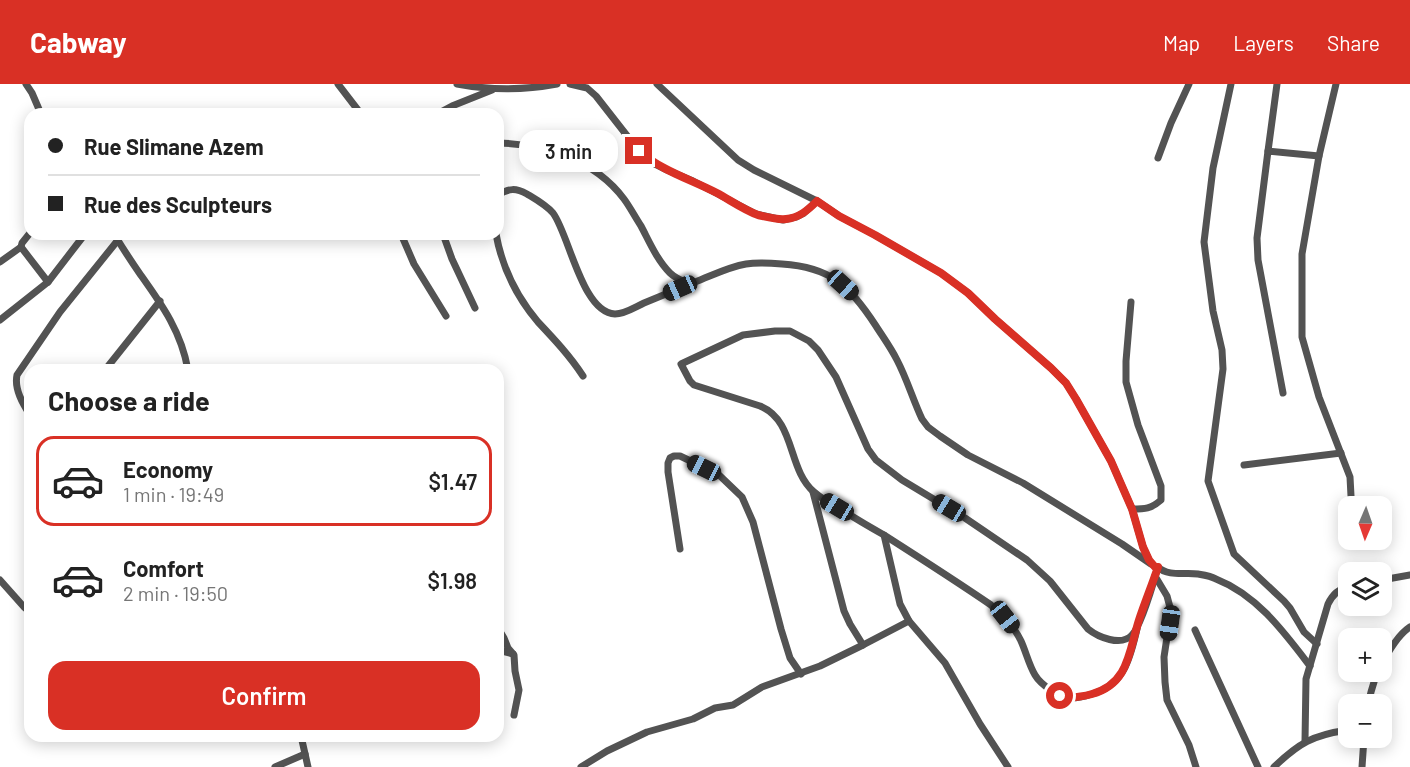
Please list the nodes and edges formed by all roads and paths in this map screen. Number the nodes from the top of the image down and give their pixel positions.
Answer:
1 (26, 84) edge
2 (338, 84) edge
3 (457, 84) edge
4 (557, 84) edge
5 (570, 84) edge
6 (657, 84) edge
7 (1189, 84) edge
8 (1231, 84) edge
9 (1277, 84) edge
10 (1336, 84) edge
11 (497, 88) junction
12 (38, 108) edge
13 (356, 108) edge
14 (448, 108) edge
15 (504, 143) edge
16 (1268, 151) junction
17 (1319, 156) junction
18 (1158, 158) dead end
19 (504, 192) edge
20 (817, 201) junction
21 (24, 240) edge
22 (80, 240) edge
23 (114, 240) edge
24 (118, 240) edge
25 (404, 240) edge
26 (445, 240) edge
27 (497, 240) edge
28 (21, 247) junction
29 (0, 262) edge
30 (48, 282) junction
31 (689, 284) junction
32 (160, 301) junction
33 (1131, 302) dead end
34 (476, 308) dead end
35 (446, 316) dead end
36 (0, 320) edge
37 (110, 364) edge
38 (187, 364) edge
39 (583, 375) dead end
40 (1283, 393) dead end
41 (24, 402) edge
42 (1341, 453) junction
43 (1244, 465) dead end
44 (812, 491) junction
45 (1351, 496) dead end
46 (1132, 509) junction
47 (884, 535) junction
48 (680, 549) dead end
49 (1156, 567) junction
50 (1410, 575) edge
51 (1155, 576) junction
52 (1392, 578) edge
53 (0, 580) edge
54 (1338, 590) edge
55 (24, 607) edge
56 (909, 621) junction
57 (1139, 621) junction
58 (1410, 627) edge
59 (1196, 630) dead end
60 (504, 638) edge
61 (1317, 644) junction
62 (863, 645) junction
63 (1392, 647) edge
64 (504, 652) edge
65 (514, 655) junction
66 (1310, 666) junction
67 (801, 674) junction
68 (513, 715) dead end
69 (1338, 732) edge
70 (1305, 741) junction
71 (302, 742) edge
72 (1363, 748) edge
73 (305, 754) junction
74 (275, 767) edge
75 (308, 767) edge
76 (581, 767) edge
77 (1008, 767) edge
78 (1196, 767) edge
79 (1258, 767) edge
80 (1274, 767) edge
81 (1362, 767) edge

1 - 12 street
2 - 13 street
3 - 11 street
4 - 11 street
5 - 20 street
6 - 20 street
7 - 18 street
8 - 61 street
9 - 16 street
10 - 17 street
11 - 14 street
15 - 31 street
16 - 17 street
16 - 40 street
17 - 42 street
19 - 31 street
20 - 46 street
21 - 28 street
22 - 30 street
23 - 41 street
24 - 32 street
25 - 35 street
26 - 34 street
27 - 39 street
28 - 29 street
28 - 30 street
30 - 36 street
31 - 49 street
32 - 37 street
32 - 38 street
33 - 46 street
42 - 43 street
42 - 45 street
44 - 47 street
44 - 57 street
44 - 62 street
46 - 49 street
47 - 56 street
47 - 57 street
48 - 67 street
49 - 51 street
49 - 66 street
50 - 52 street
51 - 57 street
51 - 78 street
53 - 55 street
54 - 61 street
56 - 62 street
56 - 77 street
58 - 63 street
59 - 79 street
60 - 65 street
61 - 66 street
62 - 67 street
64 - 65 street
65 - 68 street
66 - 70 street
67 - 76 street
69 - 70 street
70 - 80 street
71 - 73 street
72 - 81 street
73 - 74 street
73 - 75 street

